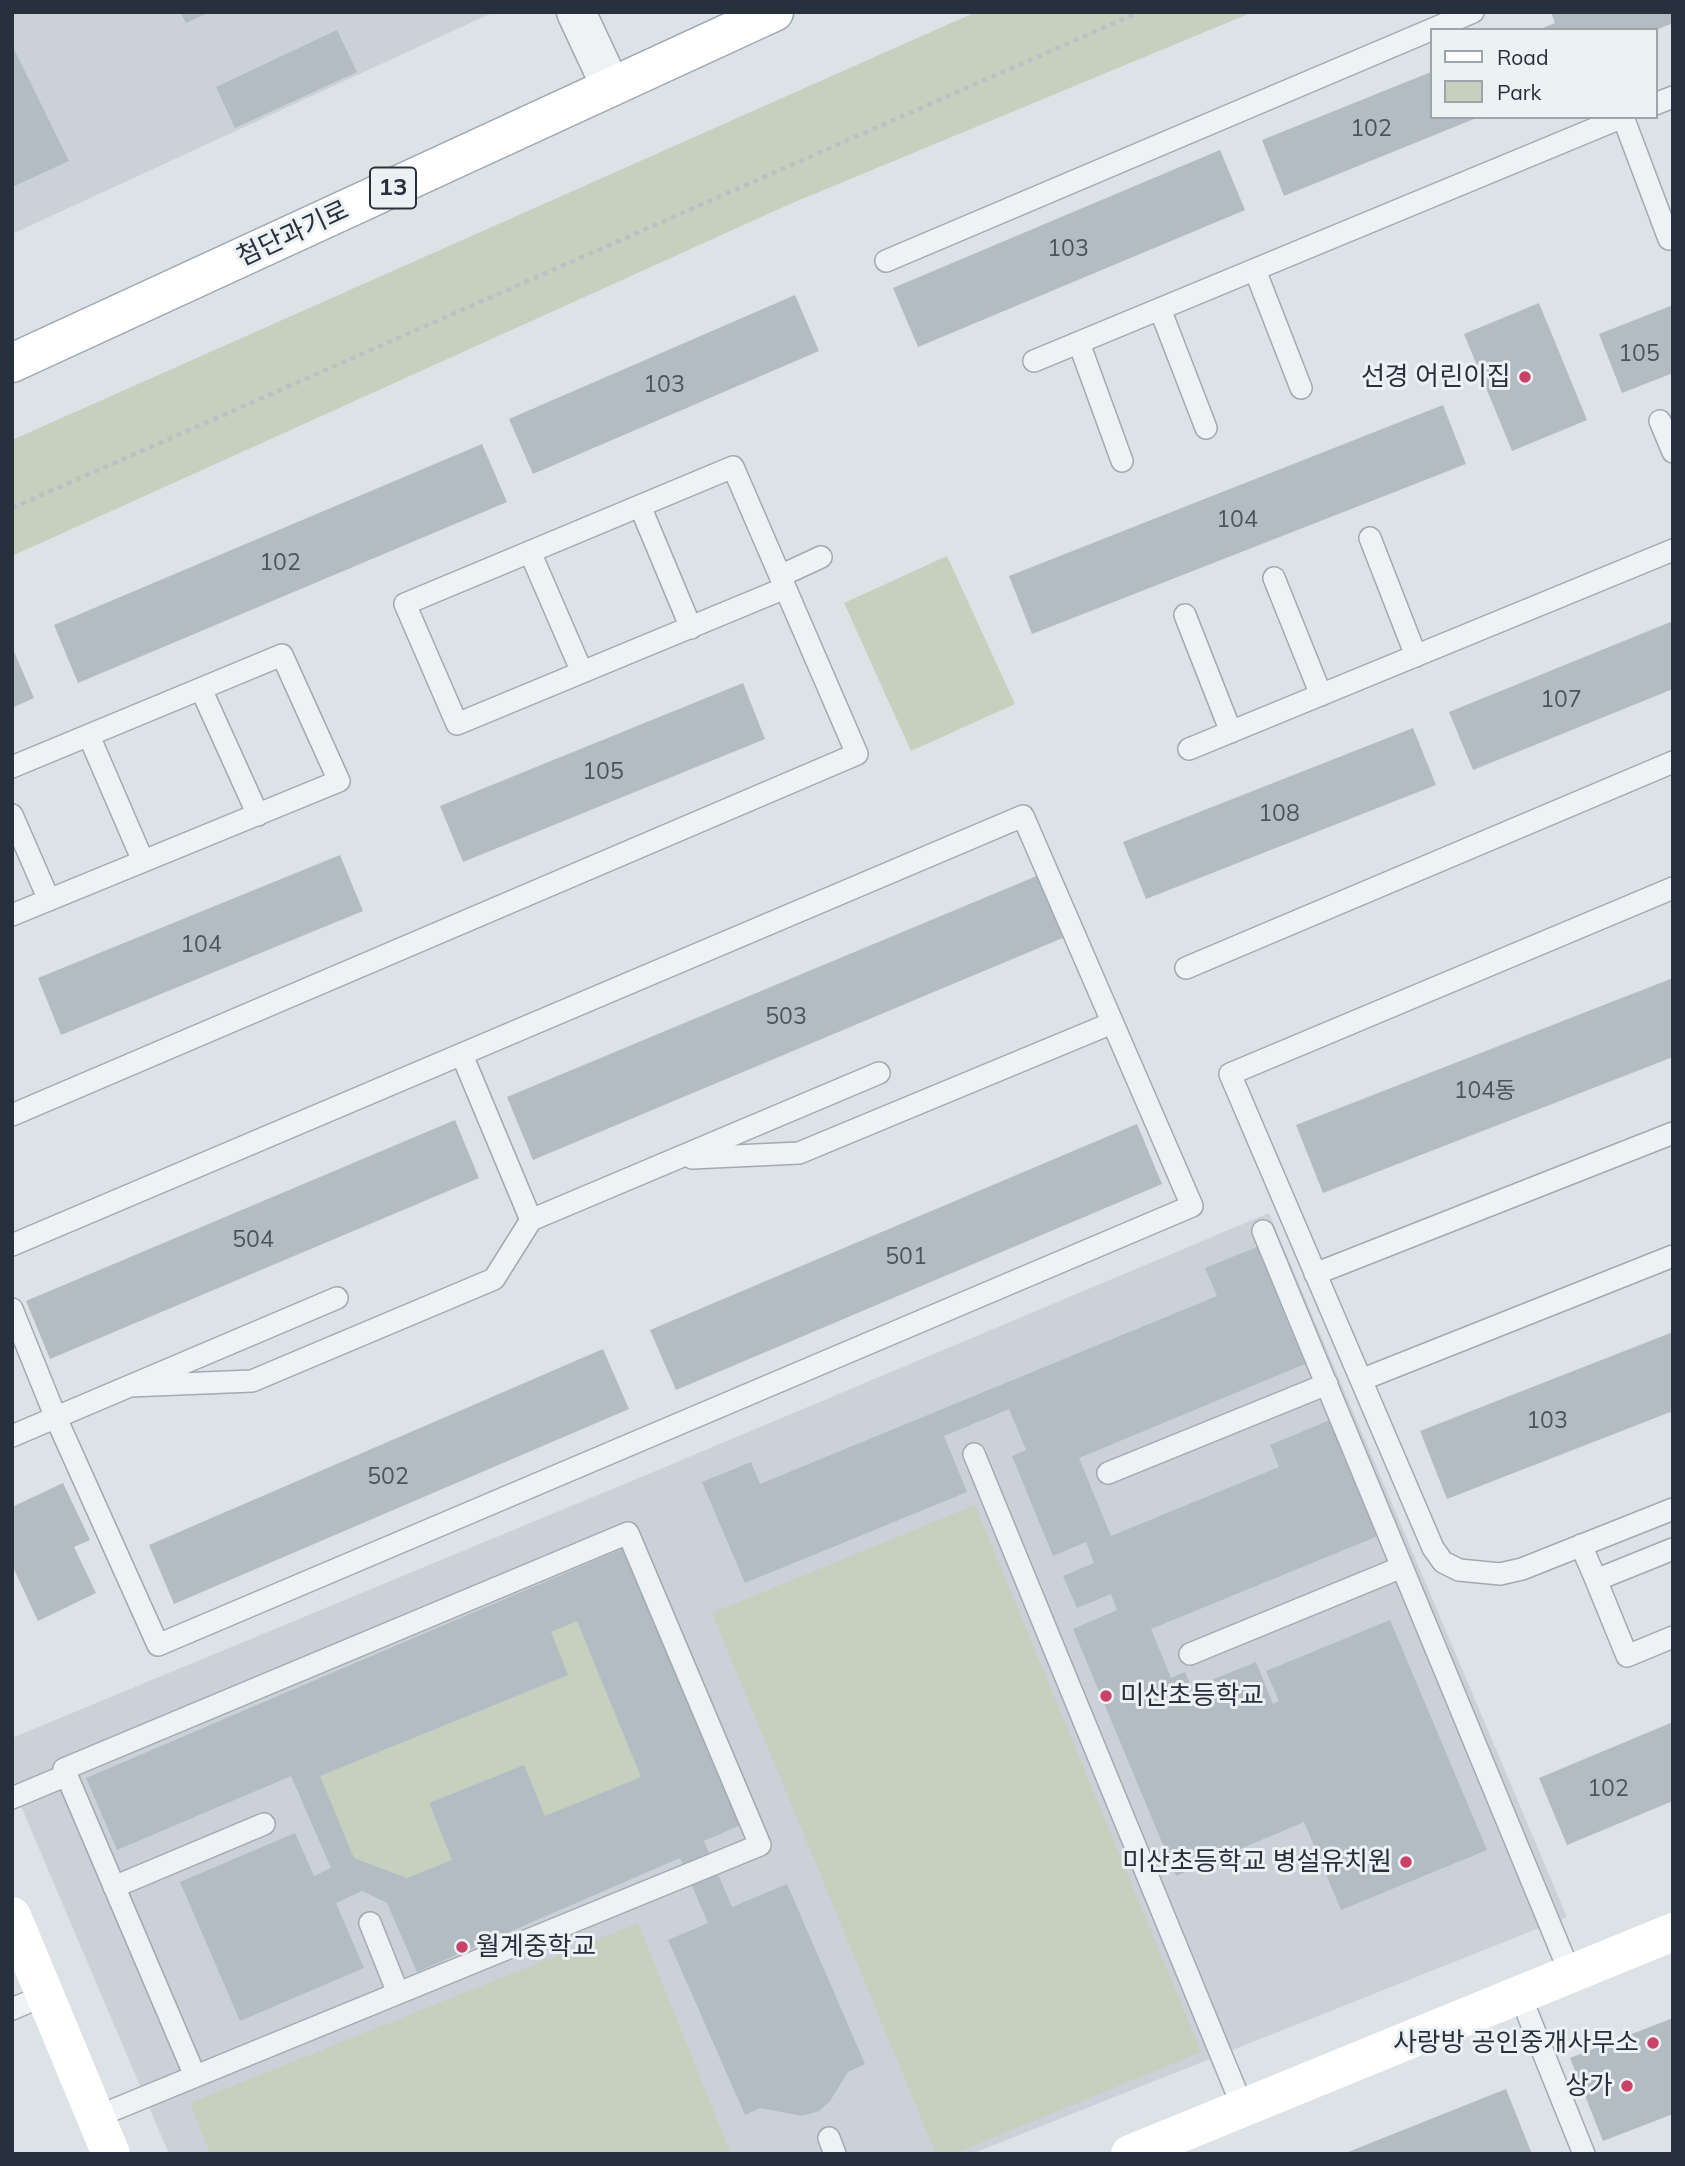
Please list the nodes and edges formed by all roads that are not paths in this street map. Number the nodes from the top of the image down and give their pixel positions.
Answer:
1 (576, 12) edge
2 (775, 12) edge
3 (1473, 12) edge
4 (1435, 28) edge
5 (1430, 30) edge
6 (611, 87) junction
7 (1618, 119) edge
8 (1624, 119) edge
9 (1669, 239) dead end
10 (886, 261) dead end
11 (1255, 270) junction
12 (1160, 309) junction
13 (1079, 343) junction
14 (1034, 361) dead end
15 (12, 363) edge
16 (1301, 388) dead end
17 (1660, 421) dead end
18 (1206, 428) dead end
19 (1673, 452) edge
20 (1122, 461) dead end
21 (640, 506) junction
22 (1370, 538) dead end
23 (1673, 550) edge
24 (530, 552) junction
25 (821, 556) dead end
26 (1274, 578) dead end
27 (783, 582) junction
28 (1185, 615) dead end
29 (691, 628) junction
30 (1416, 656) junction
31 (582, 673) junction
32 (201, 689) junction
33 (1321, 695) junction
34 (1231, 732) junction
35 (89, 736) junction
36 (1189, 749) dead end
37 (1673, 762) edge
38 (12, 767) edge
39 (12, 815) edge
40 (258, 815) junction
41 (143, 862) junction
42 (1673, 888) edge
43 (49, 900) junction
44 (12, 915) edge
45 (1186, 968) dead end
46 (1112, 1023) junction
47 (462, 1055) junction
48 (879, 1073) dead end
49 (12, 1115) edge
50 (1673, 1133) edge
51 (676, 1159) junction
52 (531, 1220) junction
53 (1264, 1231) dead end
54 (12, 1245) edge
55 (1673, 1256) edge
56 (1315, 1274) junction
57 (337, 1298) dead end
58 (12, 1309) edge
59 (1361, 1380) junction
60 (1327, 1384) junction
61 (130, 1387) junction
62 (57, 1418) junction
63 (12, 1436) edge
64 (974, 1454) dead end
65 (1108, 1474) dead end
66 (1673, 1509) edge
67 (1581, 1545) junction
68 (1673, 1549) edge
69 (1402, 1567) junction
70 (1596, 1580) junction
71 (1673, 1637) edge
72 (1191, 1654) dead end
73 (67, 1775) junction
74 (12, 1798) edge
75 (264, 1824) dead end
76 (114, 1887) junction
77 (12, 1916) edge
78 (370, 1923) dead end
79 (1673, 1931) edge
80 (1570, 1973) junction
81 (398, 1993) junction
82 (1520, 1995) junction
83 (29, 2002) edge
84 (195, 2076) junction
85 (1242, 2108) junction
86 (96, 2117) junction
87 (111, 2154) edge
88 (1130, 2154) edge
89 (1584, 2154) edge

1 - 6 street
2 - 6 street, 첨단과기로 / 13
3 - 4 lane
5 - 10 lane
6 - 15 street, 첨단과기로 / 13
7 - 11 lane
8 - 9 lane
11 - 12 lane
11 - 16 lane
12 - 13 lane
12 - 18 lane
13 - 14 lane
13 - 20 lane
17 - 19 lane
21 - 24 lane
21 - 27 lane
21 - 29 lane
22 - 30 lane
23 - 30 lane
24 - 31 lane
24 - 31 lane
25 - 27 lane
26 - 33 lane
27 - 29 lane
27 - 49 lane
28 - 34 lane
29 - 31 lane
30 - 33 lane
32 - 35 lane
32 - 40 lane
32 - 40 lane
33 - 34 lane
34 - 36 lane
35 - 38 lane
35 - 41 lane
37 - 45 lane
39 - 43 lane
40 - 41 lane
41 - 43 lane
42 - 56 lane
43 - 44 lane
46 - 47 lane
46 - 51 lane
46 - 62 lane
47 - 52 lane
47 - 54 lane
48 - 51 lane
50 - 56 lane
51 - 52 lane
52 - 61 lane
53 - 60 lane
55 - 59 lane
56 - 59 lane
57 - 61 lane
58 - 62 lane
59 - 67 lane
60 - 65 lane
60 - 69 lane
61 - 62 lane
62 - 63 lane
64 - 85 lane
66 - 67 lane
67 - 70 lane
68 - 70 lane
69 - 72 lane
69 - 80 lane
70 - 71 lane
73 - 74 lane
73 - 76 lane
73 - 81 lane
75 - 76 lane
76 - 84 lane
77 - 83 street
78 - 81 lane
79 - 80 street
80 - 82 street
81 - 84 lane
82 - 85 street
82 - 89 lane
83 - 86 street
84 - 86 lane
85 - 88 street
86 - 87 street

